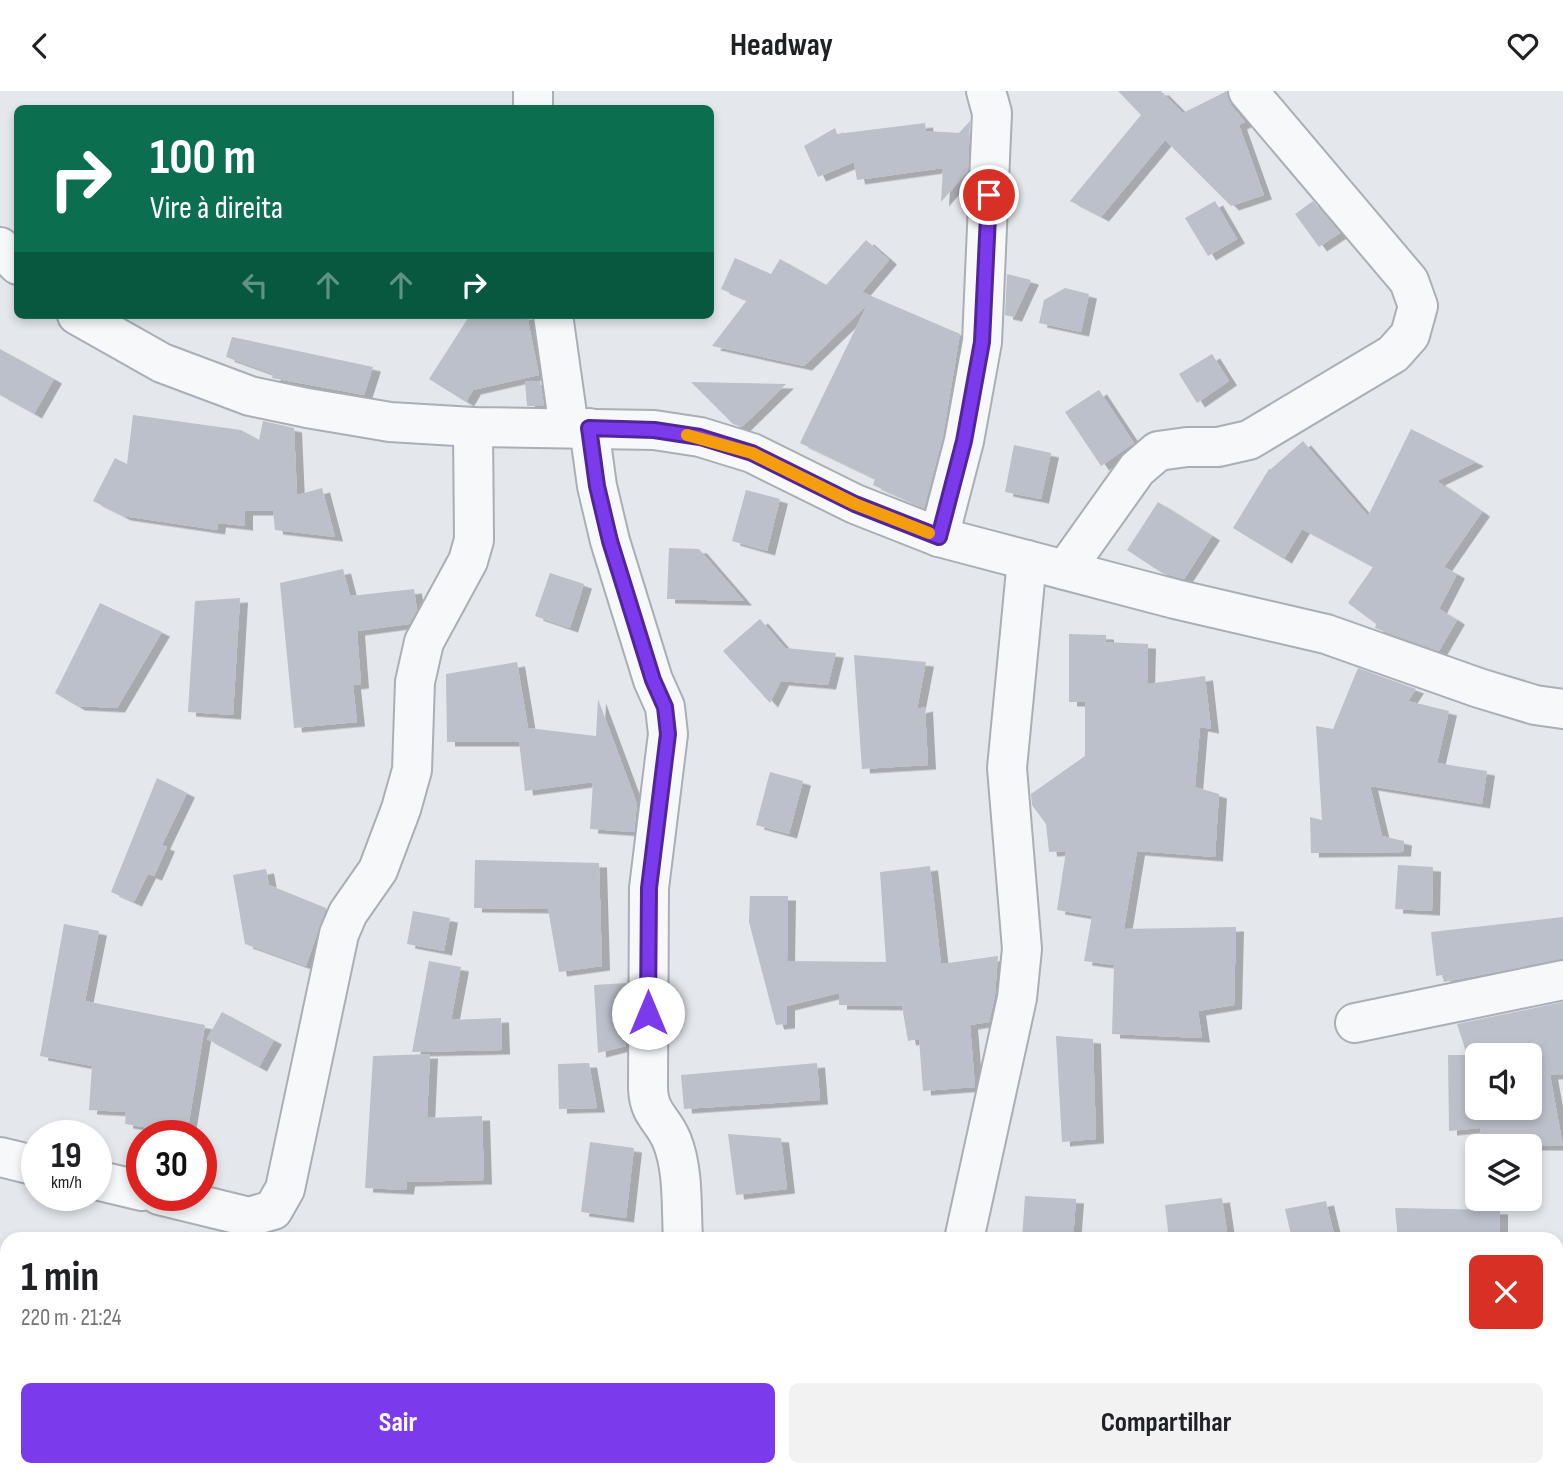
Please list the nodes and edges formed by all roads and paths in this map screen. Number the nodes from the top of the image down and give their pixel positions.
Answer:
1 (986, 91) edge
2 (1248, 91) edge
3 (0, 247) edge
4 (14, 261) edge
5 (84, 319) edge
6 (554, 319) edge
7 (473, 426) junction
8 (579, 428) junction
9 (939, 537) junction
10 (1027, 560) junction
11 (1065, 570) junction
12 (1563, 709) edge
13 (1563, 980) edge
14 (1355, 1023) dead end
15 (0, 1157) edge
16 (21, 1162) edge
17 (217, 1209) edge
18 (683, 1232) edge
19 (966, 1232) edge

1 - 9 street
2 - 11 street
3 - 4 street
5 - 7 street
6 - 8 street
7 - 8 street
7 - 17 street
8 - 9 street
8 - 18 street
9 - 10 street
10 - 11 street
10 - 19 street
11 - 12 street
13 - 14 street
15 - 16 street

